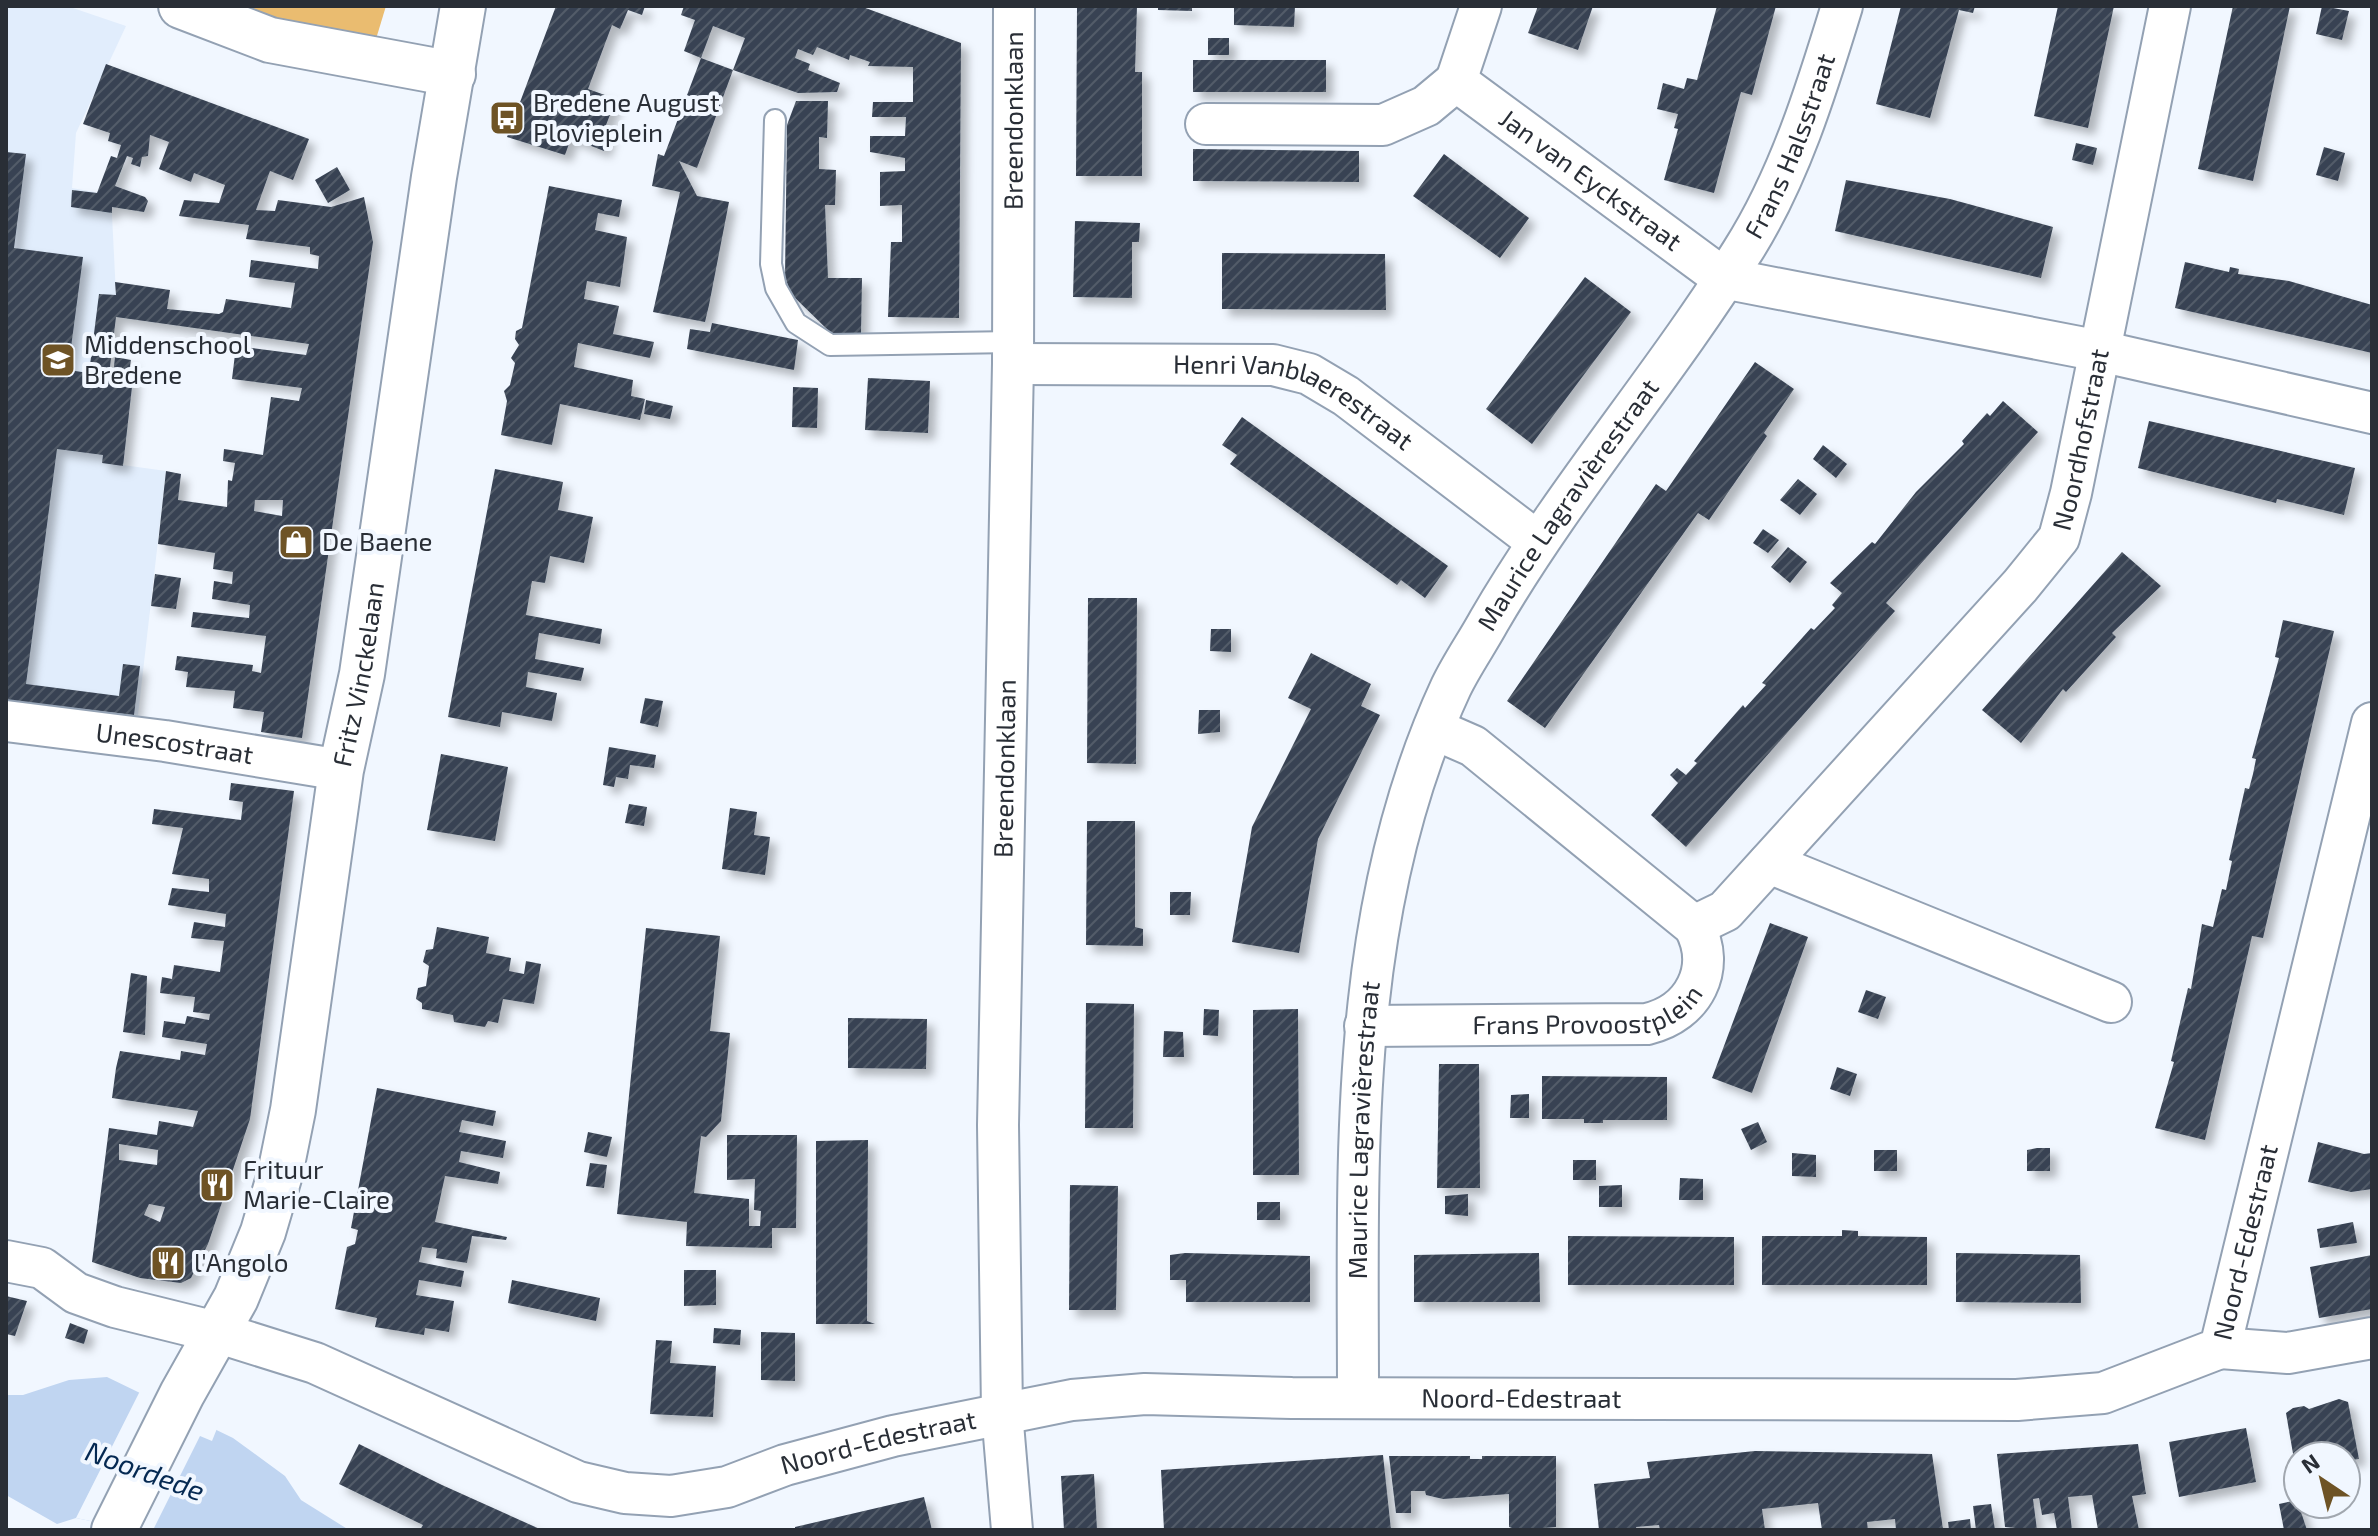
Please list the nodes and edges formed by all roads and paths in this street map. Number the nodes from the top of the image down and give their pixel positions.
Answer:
1 (181, 6) edge
2 (463, 6) edge
3 (1014, 6) edge
4 (1481, 6) edge
5 (1842, 6) edge
6 (2170, 6) edge
7 (453, 74) junction
8 (1456, 81) junction
9 (775, 120) dead end
10 (1206, 124) dead end
11 (1723, 278) junction
12 (2100, 351) junction
13 (1013, 353) junction
14 (2372, 413) edge
15 (1538, 542) junction
16 (6, 721) edge
17 (2372, 723) edge
18 (1434, 729) junction
19 (341, 770) junction
20 (1769, 863) junction
21 (1694, 926) junction
22 (2111, 1002) dead end
23 (1365, 1026) junction
24 (6, 1261) edge
25 (216, 1332) junction
26 (2372, 1338) edge
27 (2220, 1348) junction
28 (1358, 1396) junction
29 (1002, 1412) junction
30 (115, 1528) edge
31 (1012, 1530) edge

1 - 7 street
2 - 7 street, Fritz Vinckelaan
3 - 13 street, Breendonklaan
4 - 8 street
5 - 11 street, Frans Halsstraat
6 - 12 street, Noordhofstraat
7 - 19 street, Fritz Vinckelaan
8 - 10 street
8 - 11 street, Jan van Eyckstraat
9 - 13 lane
11 - 12 street
11 - 15 street, Maurice Lagravièrestraat
12 - 14 street
12 - 20 street, Noordhofstraat
13 - 15 street, Henri Vanblaerestraat
13 - 29 street, Breendonklaan
15 - 18 street, Maurice Lagravièrestraat
16 - 19 street, Unescostraat
17 - 27 street, Noord-Edestraat
18 - 21 street, Frans Provoostplein
18 - 23 street, Maurice Lagravièrestraat
19 - 25 street, Fritz Vinckelaan
20 - 21 street, Noordhofstraat
20 - 22 street
21 - 23 street, Frans Provoostplein
23 - 28 street, Maurice Lagravièrestraat
24 - 25 street, Noord-Edestraat
25 - 29 street, Noord-Edestraat
25 - 30 street, Fritz Vinckelaan
26 - 27 street
27 - 28 street, Noord-Edestraat
28 - 29 street, Noord-Edestraat
29 - 31 street, Breendonklaan

